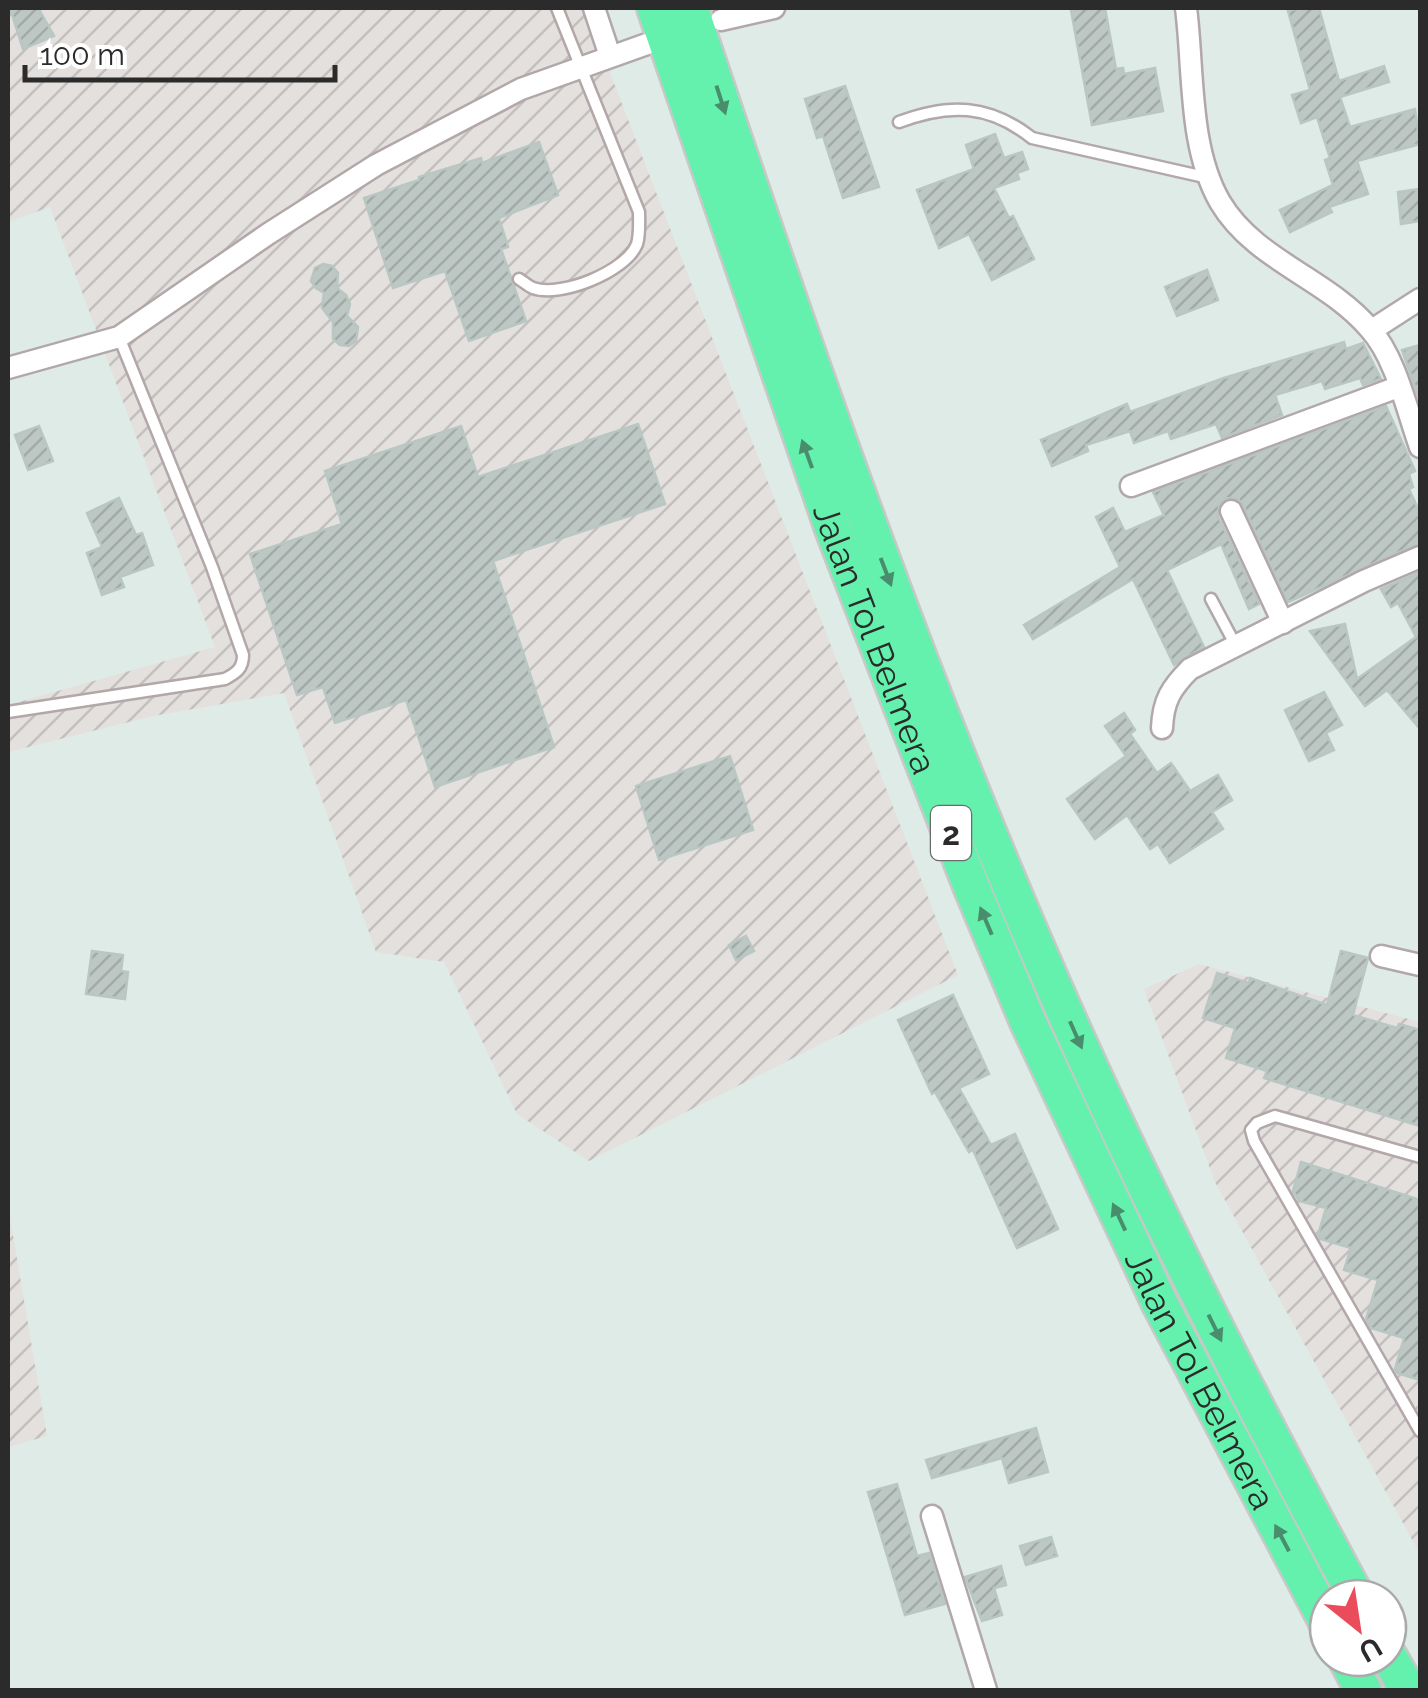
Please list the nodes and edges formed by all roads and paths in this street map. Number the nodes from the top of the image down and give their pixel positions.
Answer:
1 (558, 8) edge
2 (594, 8) edge
3 (654, 8) edge
4 (774, 8) edge
5 (1186, 8) edge
6 (705, 14) edge
7 (647, 44) dead end
8 (610, 56) junction
9 (579, 67) junction
10 (899, 122) dead end
11 (1210, 178) junction
12 (519, 279) dead end
13 (1420, 299) edge
14 (1372, 330) junction
15 (119, 337) junction
16 (8, 368) edge
17 (1398, 387) junction
18 (1420, 448) edge
19 (1131, 486) dead end
20 (1231, 510) dead end
21 (1420, 558) edge
22 (1211, 599) dead end
23 (1282, 624) junction
24 (1236, 647) junction
25 (8, 712) edge
26 (1162, 728) dead end
27 (1381, 956) dead end
28 (1420, 965) edge
29 (1420, 1157) edge
30 (1420, 1431) edge
31 (932, 1516) dead end
32 (1346, 1578) edge
33 (1308, 1586) edge
34 (986, 1690) edge

1 - 9 lane
2 - 8 street
33 -> 3 highway, Jalan Tol Belmera / 2
4 - 6 street
5 - 11 street
6 -> 32 highway, Jalan Tol Belmera / 2
7 - 8 street
8 - 9 street
9 - 12 lane
9 - 15 street
10 - 11 lane
11 - 14 street
13 - 14 street
14 - 17 street
15 - 16 street
15 - 25 lane
17 - 18 street
17 - 19 street
20 - 23 street
21 - 23 street
22 - 24 lane
23 - 24 street
24 - 26 street
27 - 28 street
29 - 30 lane
31 - 34 street

